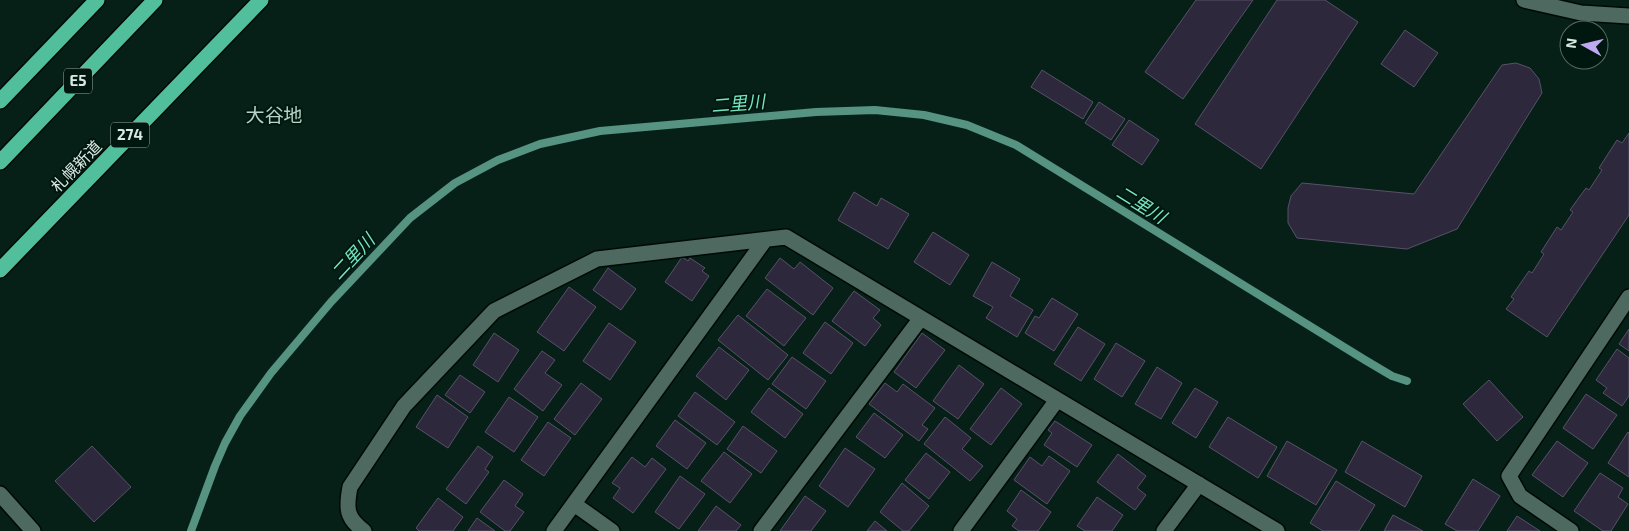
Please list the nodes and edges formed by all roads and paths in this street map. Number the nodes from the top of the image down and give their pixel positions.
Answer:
1 (96, 0) edge
2 (155, 0) edge
3 (261, 0) edge
4 (1524, 0) edge
5 (1629, 16) edge
6 (0, 101) edge
7 (0, 162) edge
8 (765, 240) junction
9 (0, 270) edge
10 (1629, 297) edge
11 (921, 318) junction
12 (1057, 400) junction
13 (1199, 484) junction
14 (0, 494) edge
15 (574, 504) junction
16 (33, 531) edge
17 (364, 531) edge
18 (554, 531) edge
19 (612, 531) edge
20 (761, 531) edge
21 (961, 531) edge
22 (1164, 531) edge
23 (1277, 531) edge
24 (1571, 531) edge

1 - 6 highway, E5
2 - 7 highway, E5
3 - 9 highway, 札幌新道 / 274
4 - 5 street
8 - 11 street
8 - 15 street
8 - 17 street
10 - 24 street
11 - 12 street
11 - 20 street
12 - 13 street
12 - 21 street
13 - 22 street
13 - 23 street
14 - 16 street
15 - 18 street
15 - 19 street

